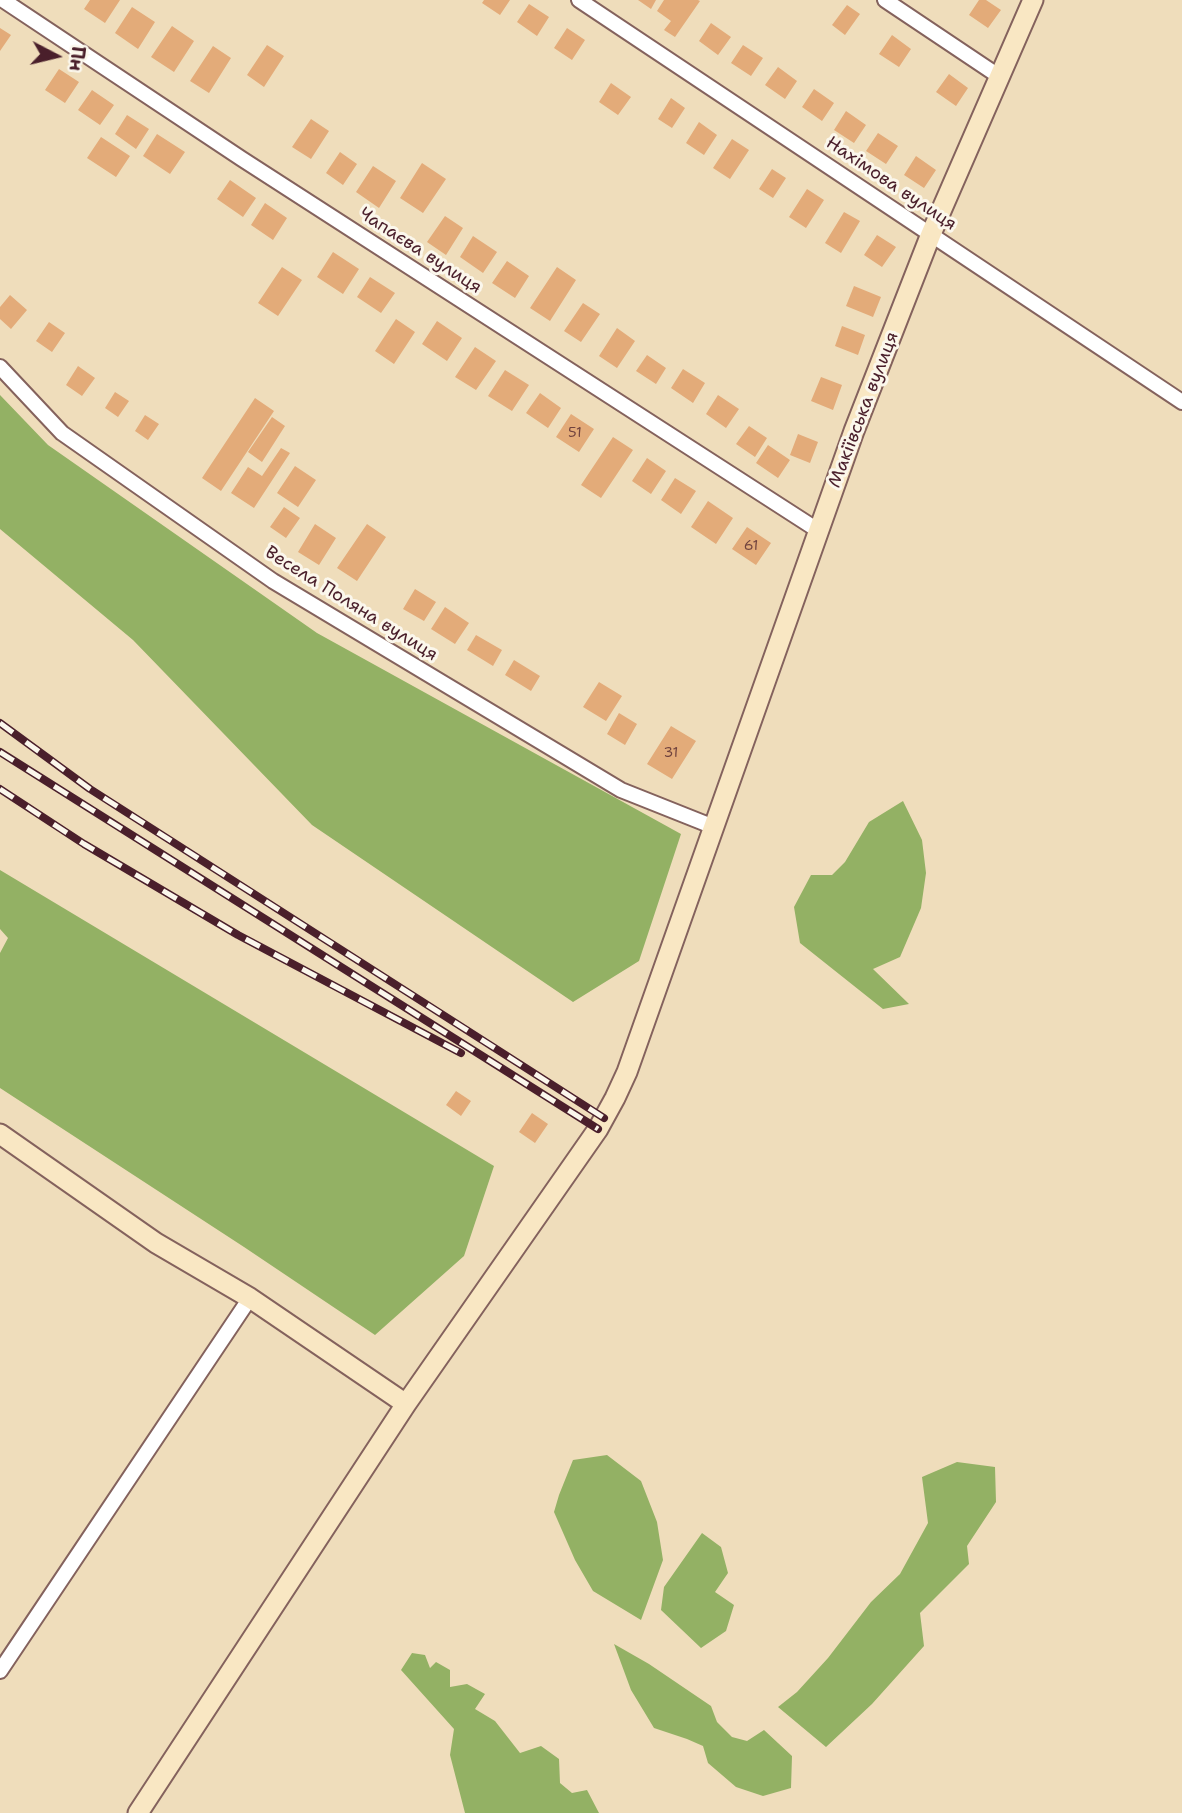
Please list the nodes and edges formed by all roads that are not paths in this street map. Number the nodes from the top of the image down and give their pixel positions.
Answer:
1 (3, 0) edge
2 (579, 0) edge
3 (885, 0) edge
4 (1033, 0) edge
5 (1000, 77) junction
6 (932, 234) junction
7 (0, 367) edge
8 (1182, 402) edge
9 (819, 531) junction
10 (714, 827) junction
11 (0, 1135) edge
12 (250, 1298) junction
13 (406, 1404) junction
14 (0, 1671) edge
15 (138, 1813) edge

1 - 9 street, Чапаєва вулиця
2 - 6 street, Нахімова вулиця
3 - 5 street
4 - 5 main road, Макіївська вулиця
5 - 6 main road, Макіївська вулиця
6 - 8 street, Нахімова вулиця
6 - 9 main road, Макіївська вулиця
7 - 10 street, Весела Поляна вулиця
9 - 10 main road, Макіївська вулиця
10 - 13 main road, Макіївська вулиця
11 - 12 main road
12 - 13 main road
12 - 14 street
13 - 15 main road, Макіївська вулиця

